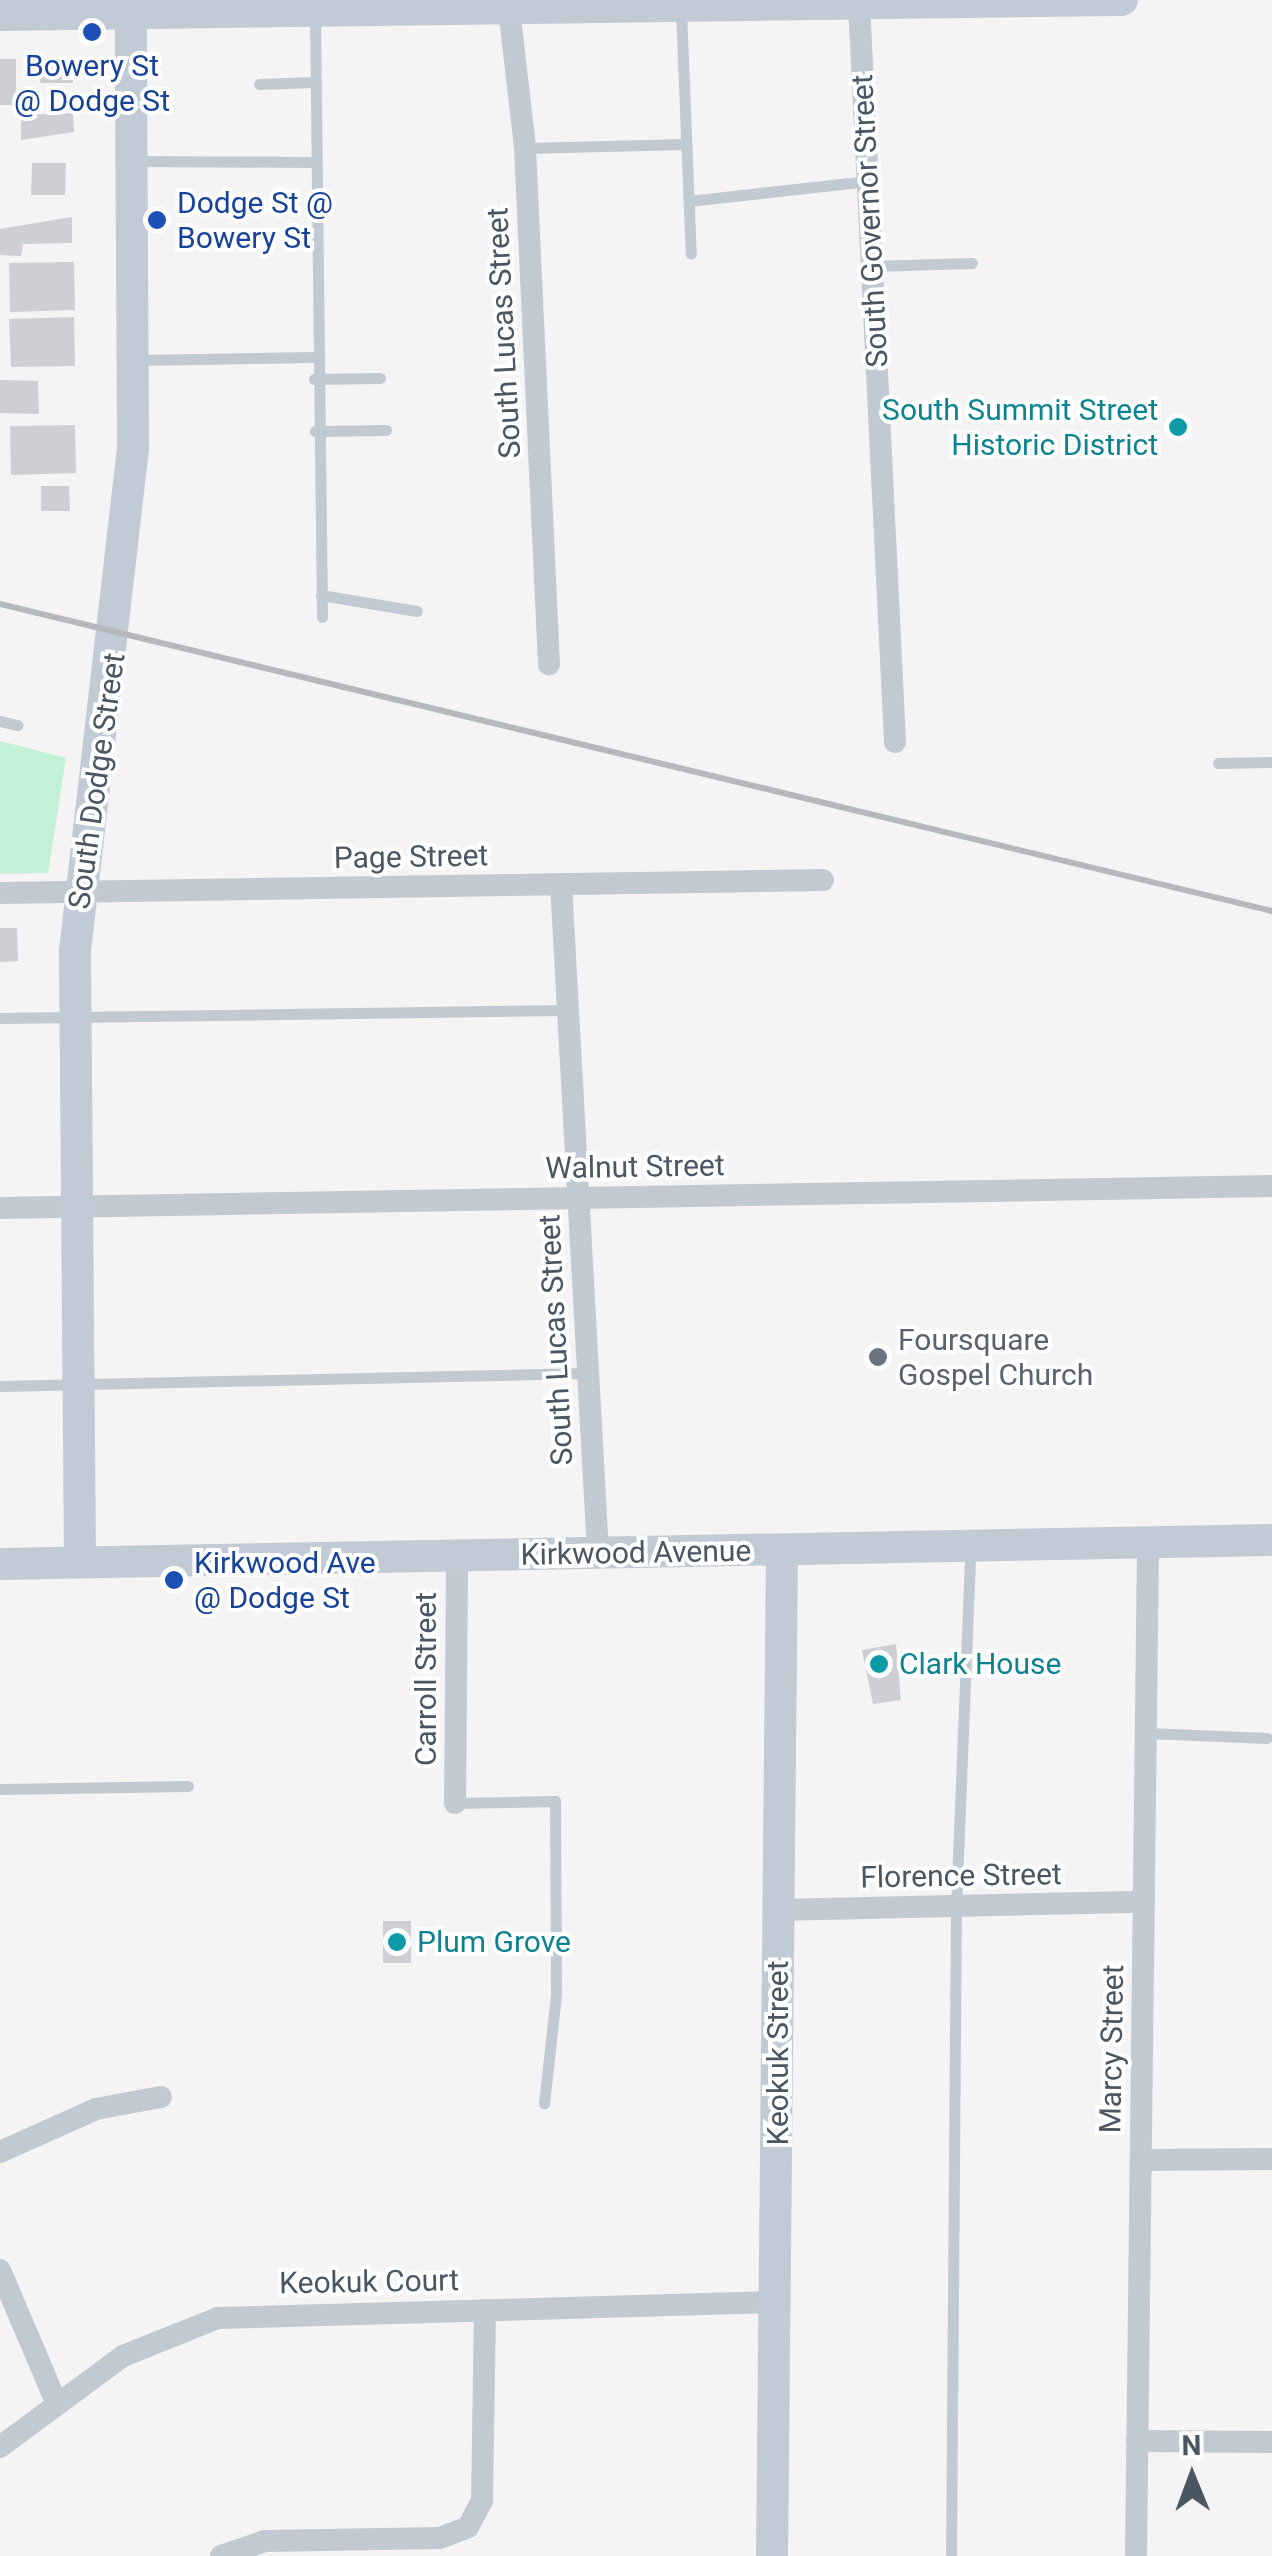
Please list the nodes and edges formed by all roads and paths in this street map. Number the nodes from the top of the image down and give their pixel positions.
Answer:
1 (1122, 0) edge
2 (859, 1) edge
3 (509, 4) edge
4 (315, 5) edge
5 (681, 6) junction
6 (131, 7) edge
7 (0, 15) edge
8 (313, 82) junction
9 (259, 84) dead end
10 (686, 144) junction
11 (525, 148) junction
12 (131, 161) junction
13 (312, 162) junction
14 (868, 181) junction
15 (688, 201) junction
16 (691, 254) dead end
17 (972, 263) dead end
18 (872, 266) junction
19 (314, 358) junction
20 (133, 360) junction
21 (380, 378) dead end
22 (314, 379) junction
23 (386, 430) dead end
24 (315, 431) junction
25 (321, 595) junction
26 (418, 611) dead end
27 (322, 617) dead end
28 (549, 664) dead end
29 (0, 720) edge
30 (18, 725) dead end
31 (895, 742) dead end
32 (1272, 762) edge
33 (1218, 763) dead end
34 (824, 880) dead end
35 (562, 884) junction
36 (80, 892) junction
37 (0, 893) edge
38 (568, 1010) junction
39 (76, 1017) junction
40 (0, 1018) edge
41 (1272, 1186) edge
42 (579, 1198) junction
43 (78, 1207) junction
44 (0, 1208) edge
45 (588, 1374) junction
46 (79, 1384) junction
47 (0, 1386) edge
48 (1272, 1540) edge
49 (1148, 1543) junction
50 (970, 1546) junction
51 (782, 1550) junction
52 (598, 1553) junction
53 (457, 1556) junction
54 (80, 1562) junction
55 (0, 1564) edge
56 (1146, 1733) junction
57 (1267, 1738) dead end
58 (188, 1786) dead end
59 (0, 1789) edge
60 (456, 1803) joint
61 (1144, 1902) junction
62 (956, 1907) junction
63 (778, 1910) junction
64 (161, 2097) dead end
65 (544, 2103) dead end
66 (0, 2152) edge
67 (1272, 2159) edge
68 (1141, 2160) junction
69 (0, 2270) edge
70 (777, 2302) junction
71 (485, 2310) junction
72 (57, 2404) junction
73 (1138, 2442) junction
74 (1272, 2442) edge
75 (0, 2446) edge
76 (221, 2556) edge
77 (772, 2556) edge
78 (951, 2556) edge
79 (1136, 2556) edge

1 - 2 main road
2 - 5 main road
2 - 14 street, South Governor Street
3 - 4 main road
3 - 5 main road
3 - 11 street, South Lucas Street
4 - 6 main road
4 - 8 lane
5 - 10 lane
6 - 7 main road
6 - 12 main road, South Dodge Street
8 - 9 lane
8 - 13 lane
10 - 11 lane
10 - 15 lane
11 - 28 street, South Lucas Street
12 - 13 lane
12 - 20 main road, South Dodge Street
13 - 19 lane
14 - 15 lane
14 - 18 street, South Governor Street
15 - 16 lane
17 - 18 lane
18 - 31 street, South Governor Street
19 - 20 lane
19 - 22 lane
20 - 36 main road, South Dodge Street
21 - 22 lane
22 - 24 lane
23 - 24 lane
24 - 25 lane
25 - 26 lane
25 - 27 lane
29 - 30 lane
32 - 33 lane
34 - 35 street, Page Street
35 - 36 street, Page Street
35 - 38 street, South Lucas Street
36 - 37 street, Page Street
36 - 39 main road, South Dodge Street
38 - 39 lane
38 - 42 street, South Lucas Street
39 - 40 lane
39 - 43 main road, South Dodge Street
41 - 42 street, Walnut Street
42 - 43 street, Walnut Street
42 - 45 street, South Lucas Street
43 - 44 street, Walnut Street
43 - 46 main road, South Dodge Street
45 - 46 lane
45 - 52 street, South Lucas Street
46 - 47 lane
46 - 54 main road, South Dodge Street
48 - 49 main road, Kirkwood Avenue
49 - 50 main road, Kirkwood Avenue
49 - 56 street, Marcy Street
50 - 51 main road, Kirkwood Avenue
50 - 62 lane
51 - 52 main road, Kirkwood Avenue
51 - 63 main road, Keokuk Street
52 - 53 main road, Kirkwood Avenue
53 - 54 main road, Kirkwood Avenue
53 - 60 street, Carroll Street
54 - 55 main road, Kirkwood Avenue
56 - 57 lane
56 - 61 street, Marcy Street
58 - 59 lane
60 - 65 lane
61 - 62 street, Florence Street
61 - 68 street, Marcy Street
62 - 63 street, Florence Street
62 - 78 lane
63 - 70 main road, Keokuk Street
64 - 66 street
67 - 68 street
68 - 73 street, Marcy Street
69 - 72 street
70 - 71 street, Keokuk Court
70 - 77 main road, Keokuk Street
71 - 72 street, Keokuk Court
71 - 76 street
72 - 75 street, Keokuk Court
73 - 74 street
73 - 79 street, Marcy Street

